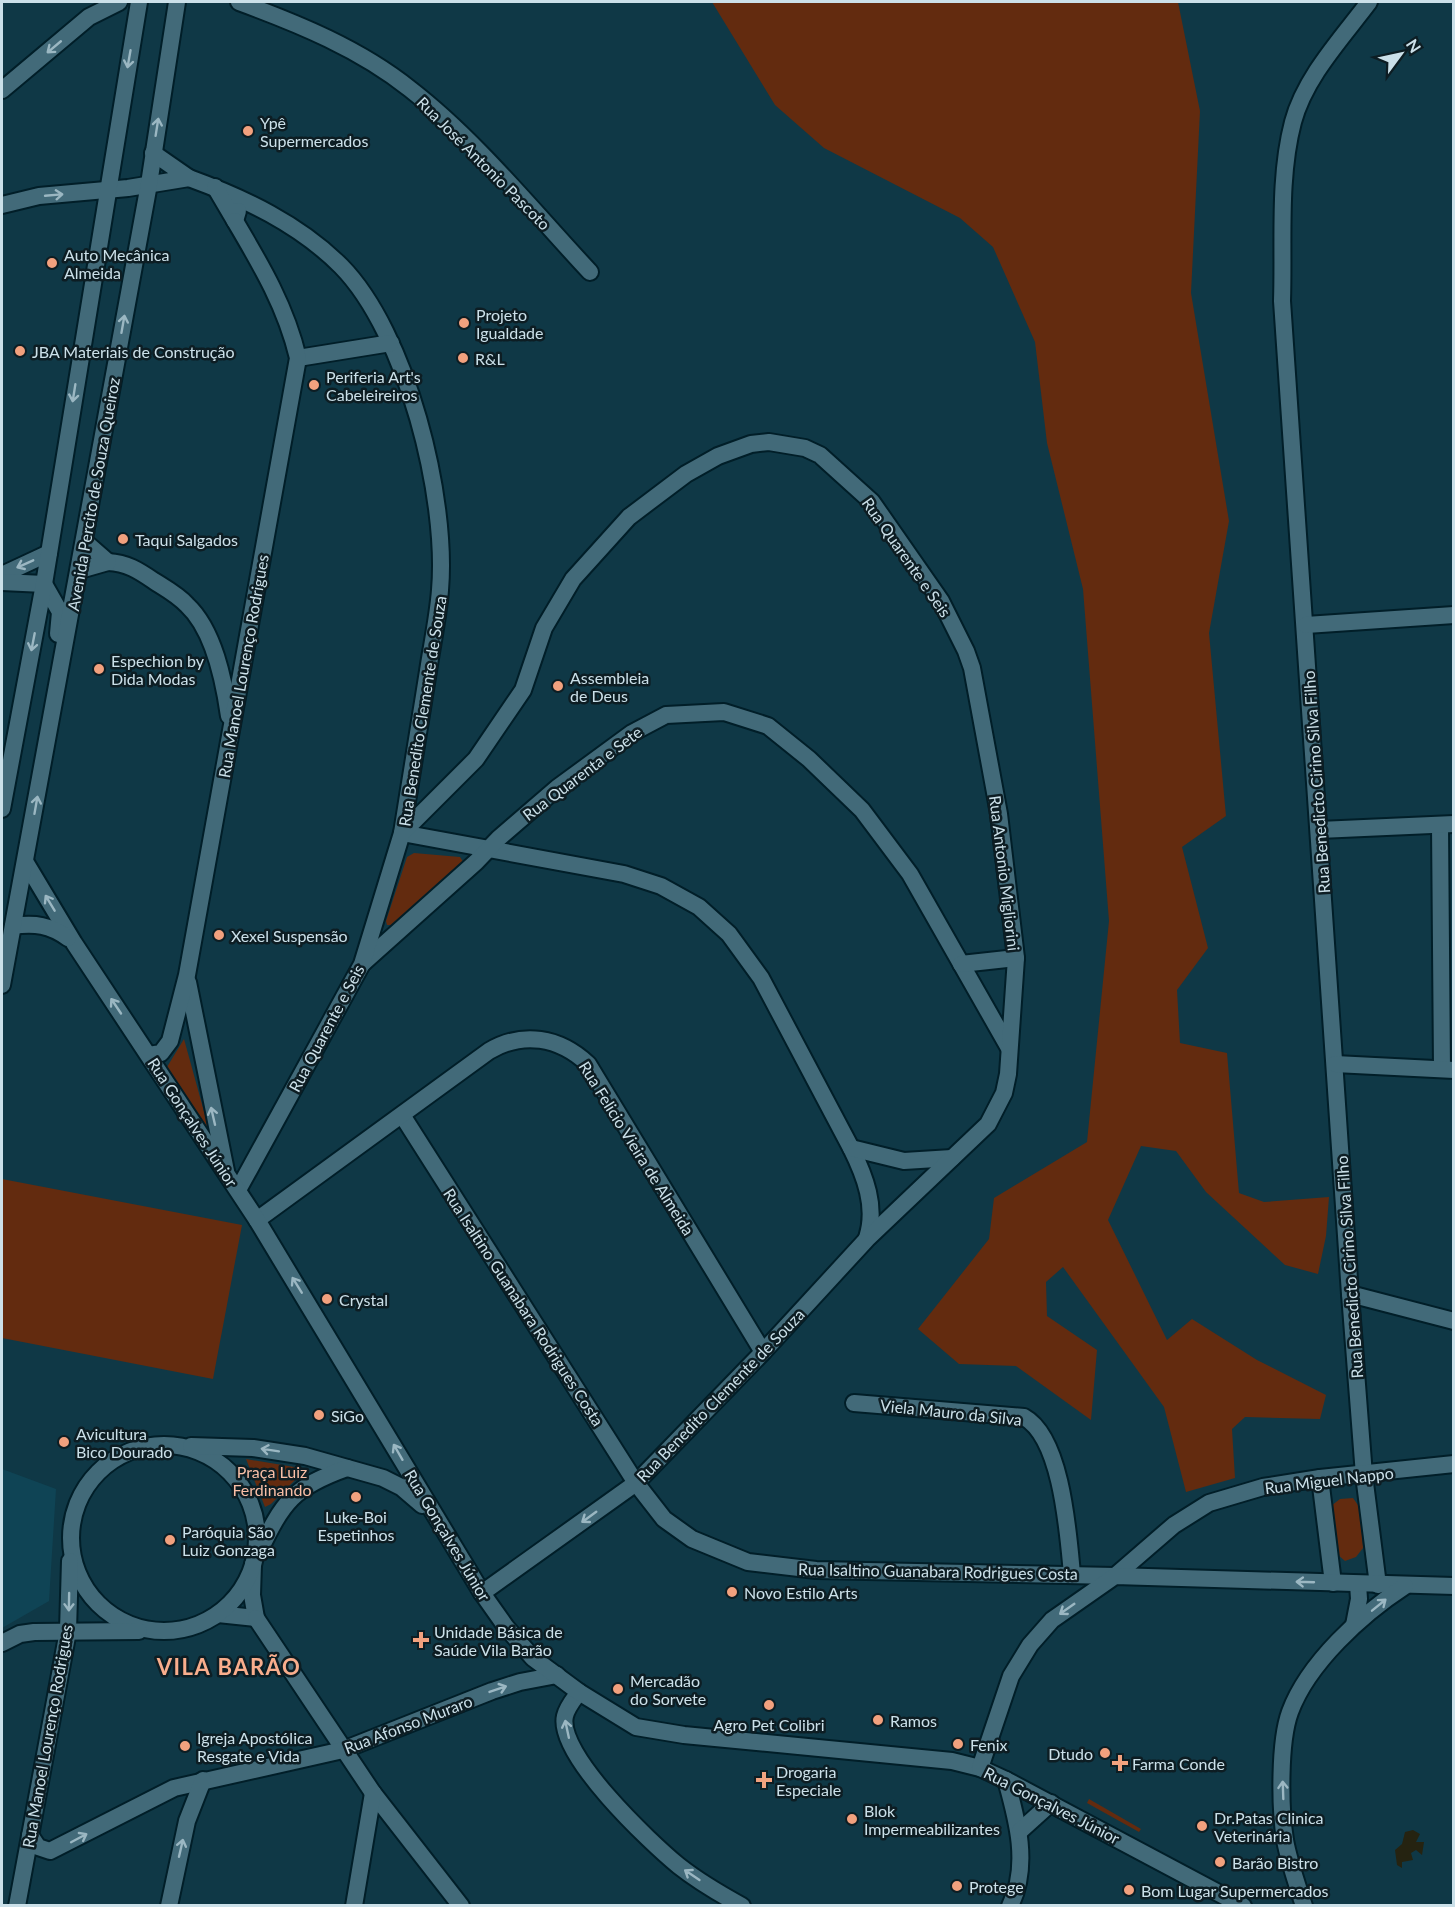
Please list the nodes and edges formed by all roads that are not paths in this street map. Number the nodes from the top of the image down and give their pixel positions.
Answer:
1 (119, 2) edge
2 (139, 2) edge
3 (177, 2) edge
4 (239, 2) edge
5 (1369, 2) edge
6 (2, 90) edge
7 (153, 153) junction
8 (189, 178) junction
9 (149, 184) junction
10 (215, 187) junction
11 (107, 190) junction
12 (243, 200) junction
13 (2, 205) edge
14 (234, 221) junction
15 (590, 272) dead end
16 (391, 343) junction
17 (298, 357) junction
18 (84, 541) junction
19 (49, 554) junction
20 (108, 562) junction
21 (80, 570) junction
22 (2, 575) edge
23 (2, 582) edge
24 (44, 584) junction
25 (1454, 615) edge
26 (1306, 625) junction
27 (243, 662) junction
28 (217, 665) junction
29 (972, 668) joint
30 (231, 730) junction
31 (49, 735) junction
32 (2, 809) edge
33 (1447, 824) edge
34 (1319, 830) junction
35 (402, 833) junction
36 (488, 850) junction
37 (26, 863) junction
38 (7, 928) edge
39 (74, 943) junction
40 (1016, 958) junction
41 (362, 964) junction
42 (961, 964) junction
43 (187, 975) junction
44 (2, 985) edge
45 (1010, 1051) junction
46 (149, 1055) junction
47 (1335, 1064) junction
48 (1448, 1070) edge
49 (402, 1115) junction
50 (851, 1148) junction
51 (952, 1158) junction
52 (226, 1173) junction
53 (238, 1190) junction
54 (257, 1220) junction
55 (867, 1239) junction
56 (1350, 1294) junction
57 (1454, 1322) edge
58 (763, 1352) junction
59 (854, 1403) dead end
60 (167, 1445) junction
61 (1454, 1464) edge
62 (347, 1468) junction
63 (1364, 1475) junction
64 (1320, 1478) junction
65 (636, 1482) junction
66 (437, 1521) junction
67 (71, 1530) junction
68 (253, 1564) junction
69 (1072, 1574) junction
70 (1115, 1576) junction
71 (1333, 1583) junction
72 (1358, 1584) junction
73 (1378, 1585) junction
74 (1405, 1586) junction
75 (1454, 1586) edge
76 (482, 1593) junction
77 (218, 1614) junction
78 (256, 1618) junction
79 (1354, 1625) junction
80 (68, 1631) junction
81 (164, 1631) junction
82 (2, 1643) edge
83 (556, 1675) junction
84 (579, 1692) junction
85 (343, 1750) junction
86 (980, 1768) junction
87 (1006, 1779) junction
88 (203, 1780) junction
89 (373, 1792) junction
90 (1051, 1803) junction
91 (1020, 1831) junction
92 (30, 1835) junction
93 (1298, 1889) junction
94 (17, 1905) edge
95 (169, 1905) edge
96 (354, 1905) edge
97 (460, 1905) edge
98 (742, 1905) edge
99 (1010, 1905) edge
100 (1243, 1905) edge
101 (1290, 1905) edge
102 (1304, 1905) edge

1 -> 6 street
2 -> 11 street, Avenida Percito de Souza Queiroz
7 -> 3 street, Avenida Percito de Souza Queiroz
4 - 15 street, Rua José Antonio Pascoto
5 - 26 street, Rua Benedicto Cirino Silva Filho
7 - 8 street, Rua Benedito Clemente de Souza
7 - 9 street, Avenida Percito de Souza Queiroz
8 - 9 street, Rua Benedito Clemente de Souza
8 - 10 street, Rua Benedito Clemente de Souza
9 - 11 street, Rua Benedito Clemente de Souza
18 -> 9 street, Avenida Percito de Souza Queiroz
10 - 12 street, Rua Benedito Clemente de Souza
10 - 14 street, Rua Manoel Lourenço Rodrigues
13 -> 11 street, Rua Benedito Clemente de Souza
11 -> 19 street, Avenida Percito de Souza Queiroz
12 - 14 street
12 - 16 street, Rua Benedito Clemente de Souza
14 - 17 street, Rua Manoel Lourenço Rodrigues
16 - 17 street
16 - 35 street, Rua Benedito Clemente de Souza
17 - 27 street, Rua Manoel Lourenço Rodrigues
18 - 20 street
18 - 21 street, Avenida Percito de Souza Queiroz
19 -> 22 street
19 - 24 street, Avenida Percito de Souza Queiroz
20 - 21 street
20 - 28 street
21 - 31 street, Avenida Percito de Souza Queiroz
23 - 24 street
24 - 31 street
24 -> 32 street, Avenida Percito de Souza Queiroz
25 - 26 street
26 - 34 street, Rua Benedicto Cirino Silva Filho
27 - 28 street
27 - 30 street, Rua Manoel Lourenço Rodrigues
28 - 30 street
29 - 35 street, Rua Quarente e Seis
29 - 40 street, Rua Antonio Migliorini
30 - 43 street, Rua Manoel Lourenço Rodrigues
37 -> 31 street, Avenida Percito de Souza Queiroz
33 - 34 street
33 - 48 street
34 - 47 street, Rua Benedicto Cirino Silva Filho
35 - 36 street, Rua Benedito Clemente de Souza
35 - 41 street, Rua Quarente e Seis
36 - 41 street, Rua Quarenta e Sete
36 - 42 street, Rua Quarenta e Sete
36 - 50 street, Rua Benedito Clemente de Souza
37 - 38 street, Avenida Percito de Souza Queiroz
39 -> 37 street, Rua Gonçalves Júnior
38 - 39 street, Rua Gonçalves Júnior
38 - 44 street, Avenida Percito de Souza Queiroz
46 -> 39 street, Rua Gonçalves Júnior
40 - 42 street
40 - 45 street, Rua Antonio Migliorini
41 - 53 street, Rua Quarente e Seis
42 - 45 street, Rua Quarenta e Sete
43 - 46 street, Rua Manoel Lourenço Rodrigues
52 -> 43 street, Rua Manoel Lourenço Rodrigues
45 - 51 street, Rua Antonio Migliorini
46 - 52 street, Rua Gonçalves Júnior
47 - 48 street
47 - 56 street, Rua Benedicto Cirino Silva Filho
49 - 54 street, Rua Felicio Vieira de Almeida
49 - 58 street, Rua Felicio Vieira de Almeida
49 - 65 street, Rua Isaltino Guanabara Rodrigues Costa
50 - 51 street
50 - 55 street, Rua Benedito Clemente de Souza
51 - 55 street, Rua Antonio Migliorini
52 - 53 street, Rua Gonçalves Júnior
53 - 54 street, Rua Gonçalves Júnior
66 -> 54 street, Rua Gonçalves Júnior
55 - 58 street, Rua Benedito Clemente de Souza
56 - 57 street
56 - 63 street, Rua Benedicto Cirino Silva Filho
58 - 65 street, Rua Benedito Clemente de Souza
59 - 69 street, Viela Mauro da Silva
62 -> 60 street
60 - 67 street
60 - 68 street
61 - 63 street, Rua Miguel Nappo
62 - 66 street
62 - 68 street
63 - 64 street, Rua Miguel Nappo
63 - 73 street, Rua Benedicto Cirino Silva Filho
64 - 70 street, Rua Miguel Nappo
64 - 71 street
65 - 69 street, Rua Isaltino Guanabara Rodrigues Costa
65 -> 76 street, Rua Benedito Clemente de Souza
66 - 76 street, Rua Gonçalves Júnior
67 -> 80 street, Rua Manoel Lourenço Rodrigues
67 - 81 street
68 - 77 street
68 - 78 street
69 - 70 street, Rua Isaltino Guanabara Rodrigues Costa
71 -> 70 street, Rua Isaltino Guanabara Rodrigues Costa
70 -> 86 street, Rua Miguel Nappo
71 - 72 street, Rua Isaltino Guanabara Rodrigues Costa
72 - 73 street, Rua Isaltino Guanabara Rodrigues Costa
72 - 79 street
73 - 74 street, Rua Isaltino Guanabara Rodrigues Costa
74 - 75 street, Rua Isaltino Guanabara Rodrigues Costa
79 -> 74 street
76 - 83 street, Rua Gonçalves Júnior
77 - 78 street
77 - 81 street
78 - 85 street
93 -> 79 street
80 - 81 street
80 - 82 street
80 - 92 street, Rua Manoel Lourenço Rodrigues
83 - 84 street, Rua Gonçalves Júnior
85 -> 83 street, Rua Afonso Muraro
84 - 86 street, Rua Gonçalves Júnior
98 -> 84 street
85 - 88 street, Rua Afonso Muraro
85 - 89 street
86 - 87 street, Rua Gonçalves Júnior
87 - 90 street, Rua Gonçalves Júnior
87 - 91 street
92 -> 88 street, Rua Afonso Muraro
95 -> 88 street
89 - 96 street
89 - 97 street
90 - 91 street
90 - 100 street, Rua Gonçalves Júnior
91 - 99 street
92 - 94 street, Rua Manoel Lourenço Rodrigues
93 - 101 street
93 - 102 street

